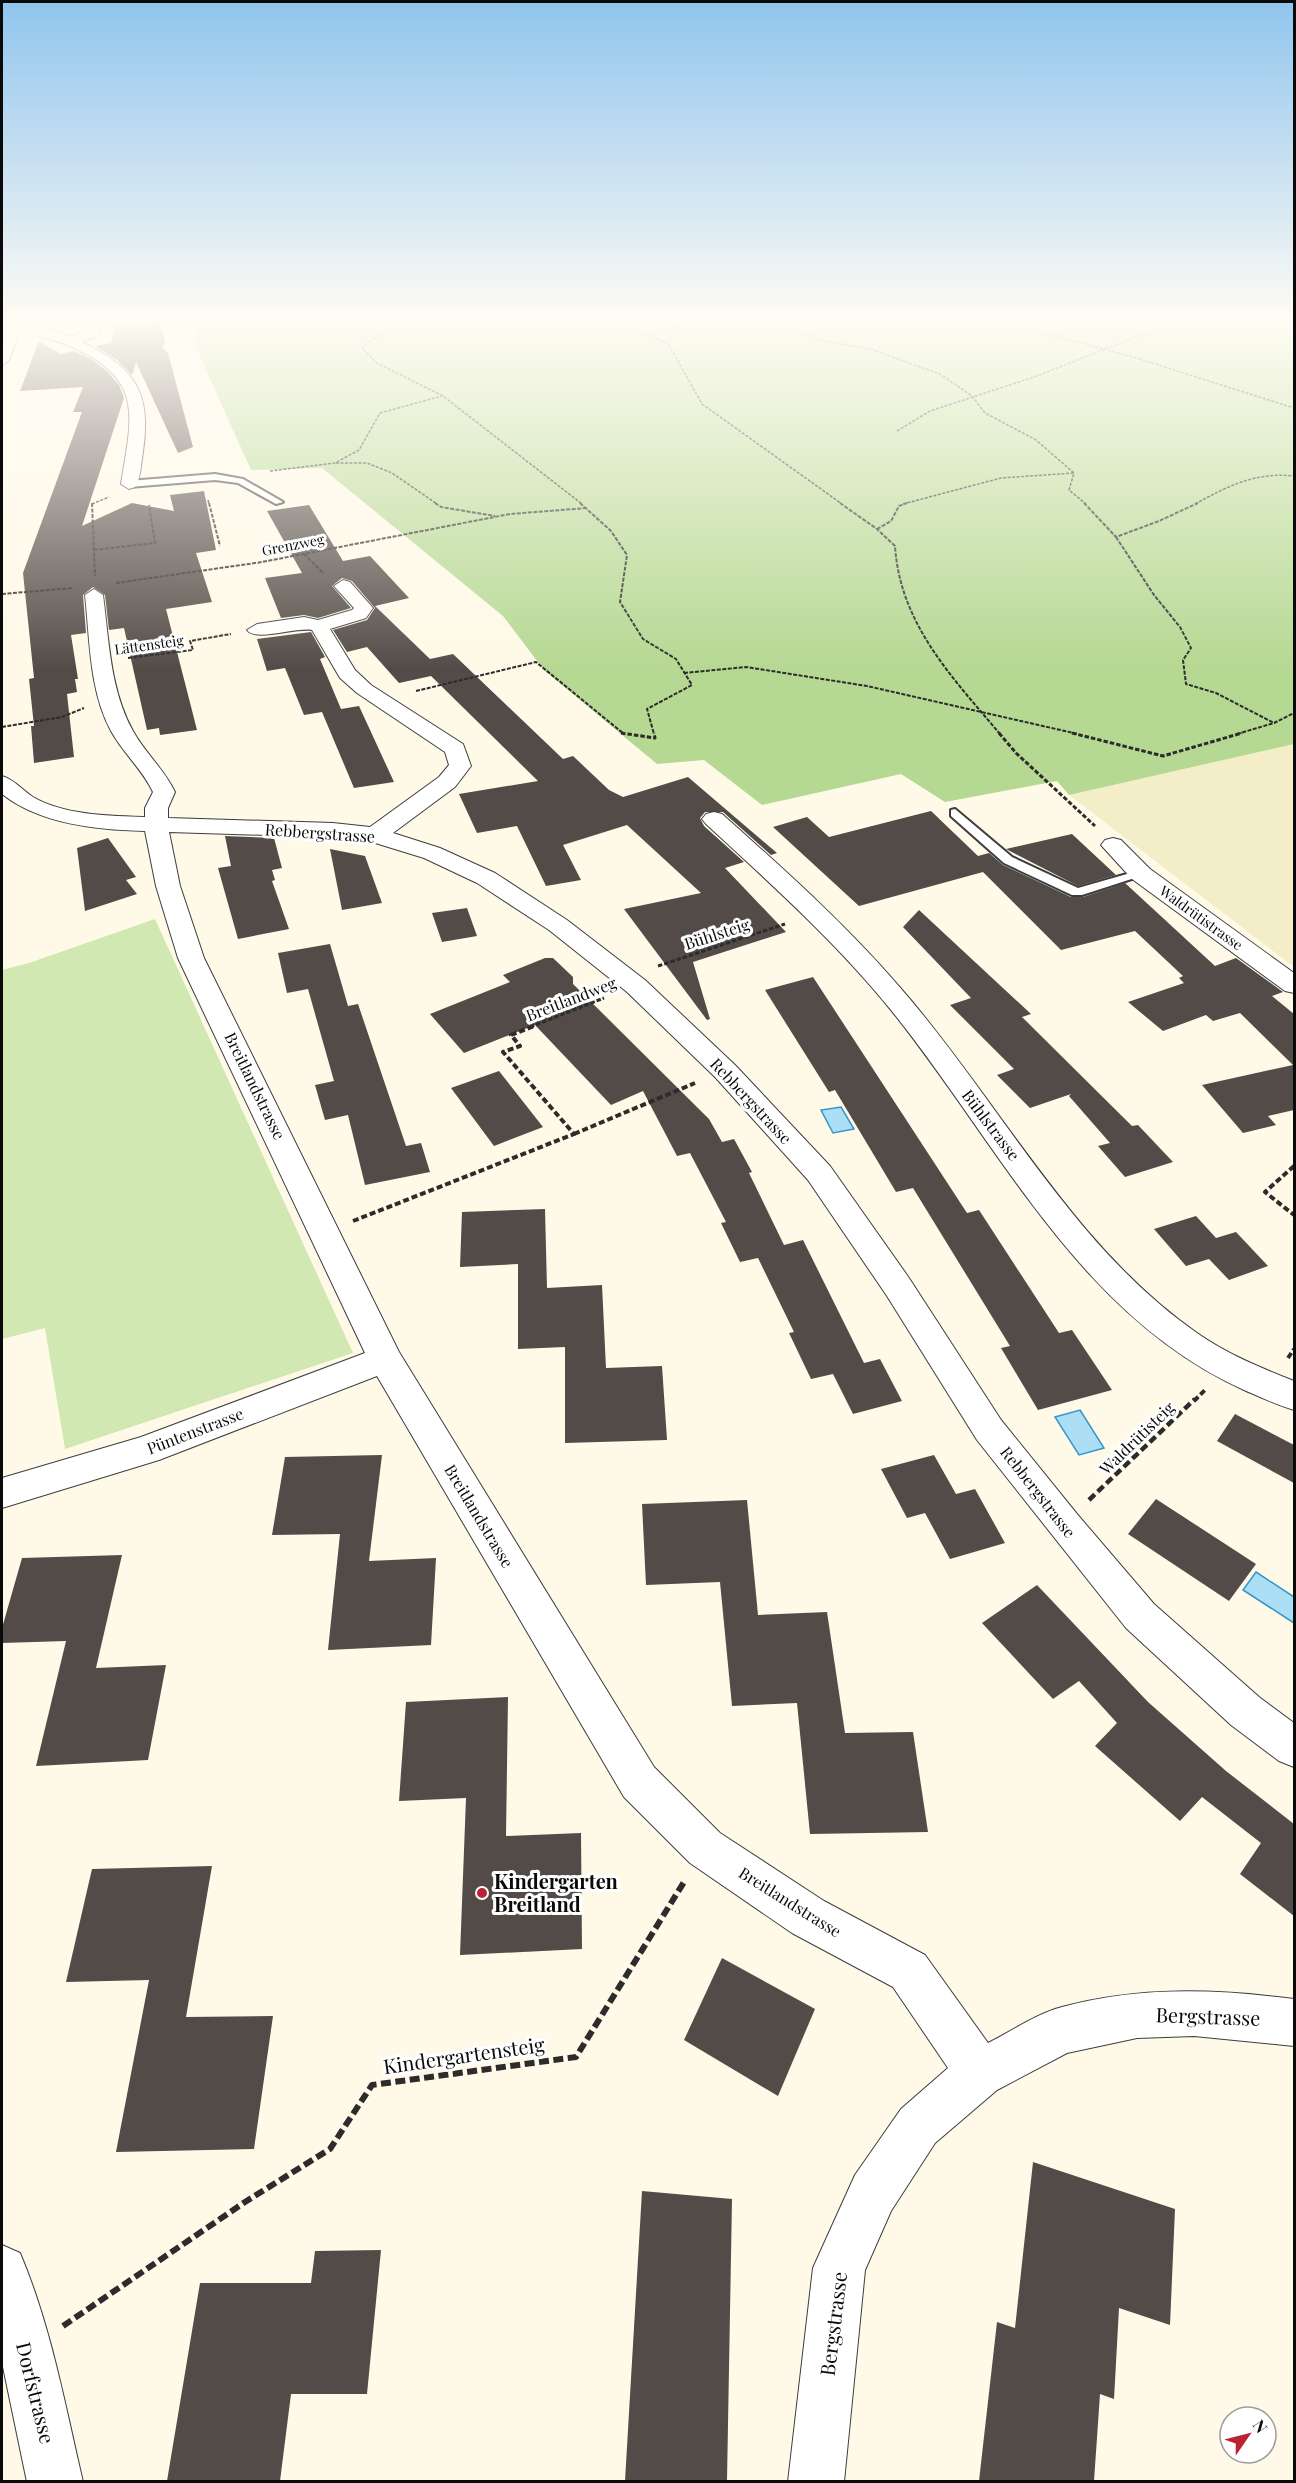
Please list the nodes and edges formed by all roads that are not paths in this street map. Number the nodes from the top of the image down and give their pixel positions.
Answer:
1 (135, 439) edge
2 (125, 488) joint
3 (279, 502) dead end
4 (343, 586) dead end
5 (92, 588) road end
6 (319, 626) junction
7 (257, 630) road end
8 (2, 783) edge
9 (955, 813) dead end
10 (714, 819) dead end
11 (157, 825) junction
12 (375, 835) junction
13 (1113, 845) dead end
14 (1142, 874) junction
15 (1294, 985) edge
16 (385, 1359) junction
17 (1294, 1396) edge
18 (2, 1493) edge
19 (1294, 1747) edge
20 (1294, 2022) edge
21 (980, 2073) junction
22 (2, 2271) edge
23 (55, 2481) edge
24 (816, 2481) edge

1 - 2 street
2 - 3 lane
4 - 6 street
5 - 11 street
6 - 7 street
6 - 12 street
8 - 11 street, Rebbergstrasse
9 - 14 lane
10 - 17 street, Bühlstrasse
11 - 12 street, Rebbergstrasse
11 - 16 street, Breitlandstrasse
12 - 19 street, Rebbergstrasse
13 - 14 street, Waldrütistrasse
14 - 15 street, Waldrütistrasse
16 - 18 street, Püntenstrasse
16 - 21 street, Breitlandstrasse
20 - 21 street, Bergstrasse
21 - 24 street, Bergstrasse
22 - 23 street, Dorfstrasse

